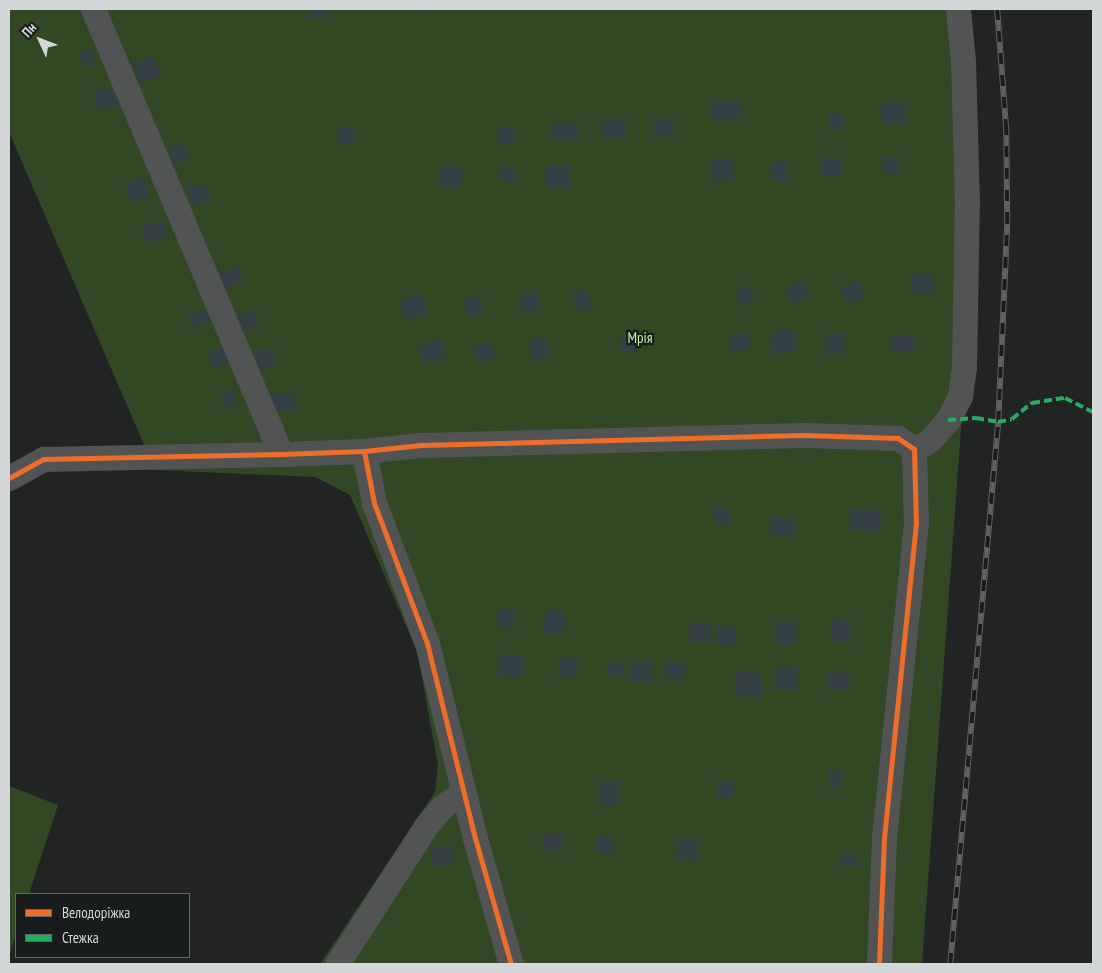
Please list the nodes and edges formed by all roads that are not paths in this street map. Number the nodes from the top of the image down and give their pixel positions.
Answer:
1 (93, 9) edge
2 (958, 9) edge
3 (914, 449) junction
4 (364, 451) junction
5 (281, 454) junction
6 (9, 478) edge
7 (463, 792) junction
8 (336, 964) edge
9 (511, 964) edge
10 (879, 964) edge

1 - 5 street
2 - 3 street
3 - 4 street
3 - 10 street
4 - 5 street
4 - 7 street
5 - 6 street
7 - 8 street
7 - 9 street

